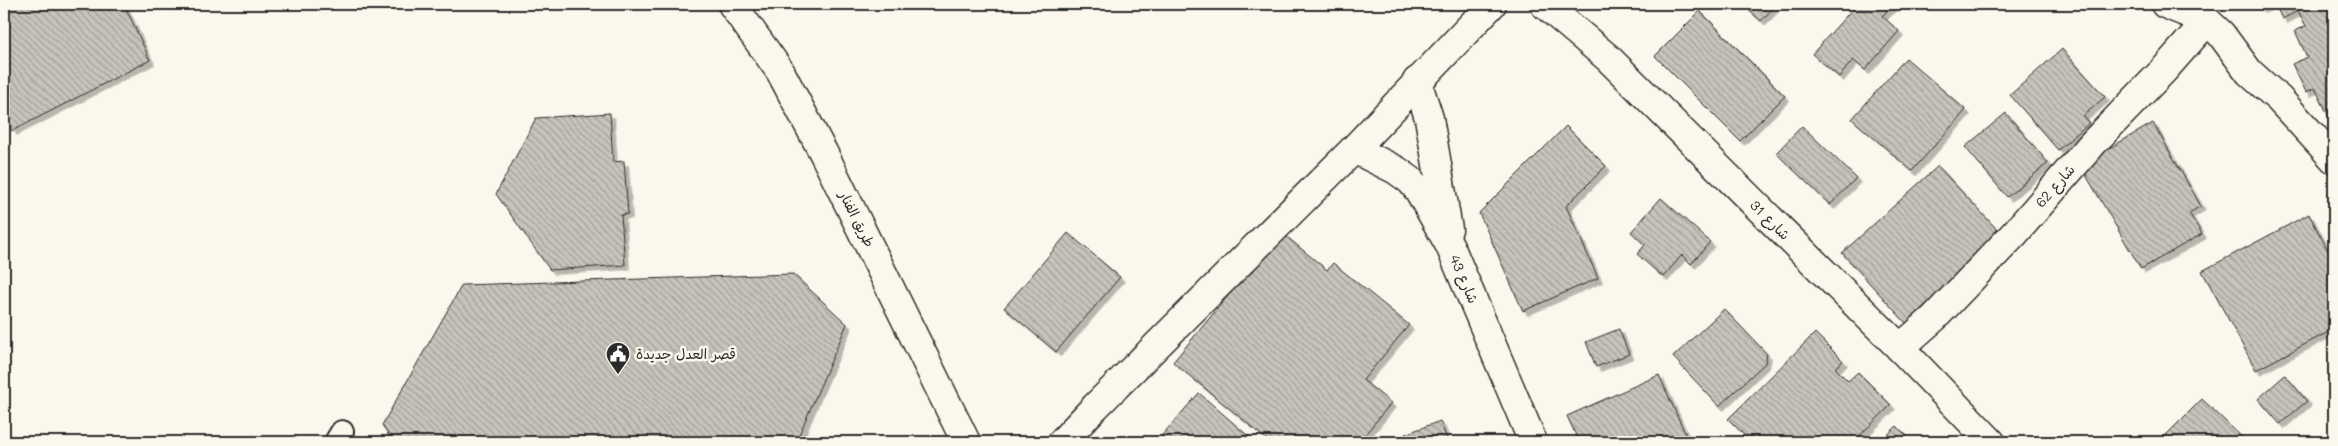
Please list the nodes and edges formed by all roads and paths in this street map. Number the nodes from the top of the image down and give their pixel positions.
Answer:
1 (732, 4) edge
2 (1492, 4) edge
3 (1544, 4) edge
4 (2165, 4) edge
5 (2207, 21) junction
6 (1417, 82) junction
7 (1354, 149) junction
8 (2334, 159) edge
9 (1450, 246) junction
10 (1900, 348) junction
11 (966, 442) edge
12 (1062, 442) edge
13 (1533, 442) edge
14 (1990, 442) edge

1 - 11 street, طريق الفنار
2 - 6 street
3 - 10 street, شارع 31
4 - 5 street
5 - 8 street
5 - 10 street, شارع 62
6 - 7 street
6 - 9 street
7 - 9 street, شارع 43
7 - 12 street
9 - 13 street, شارع 43
10 - 14 street, شارع 31

